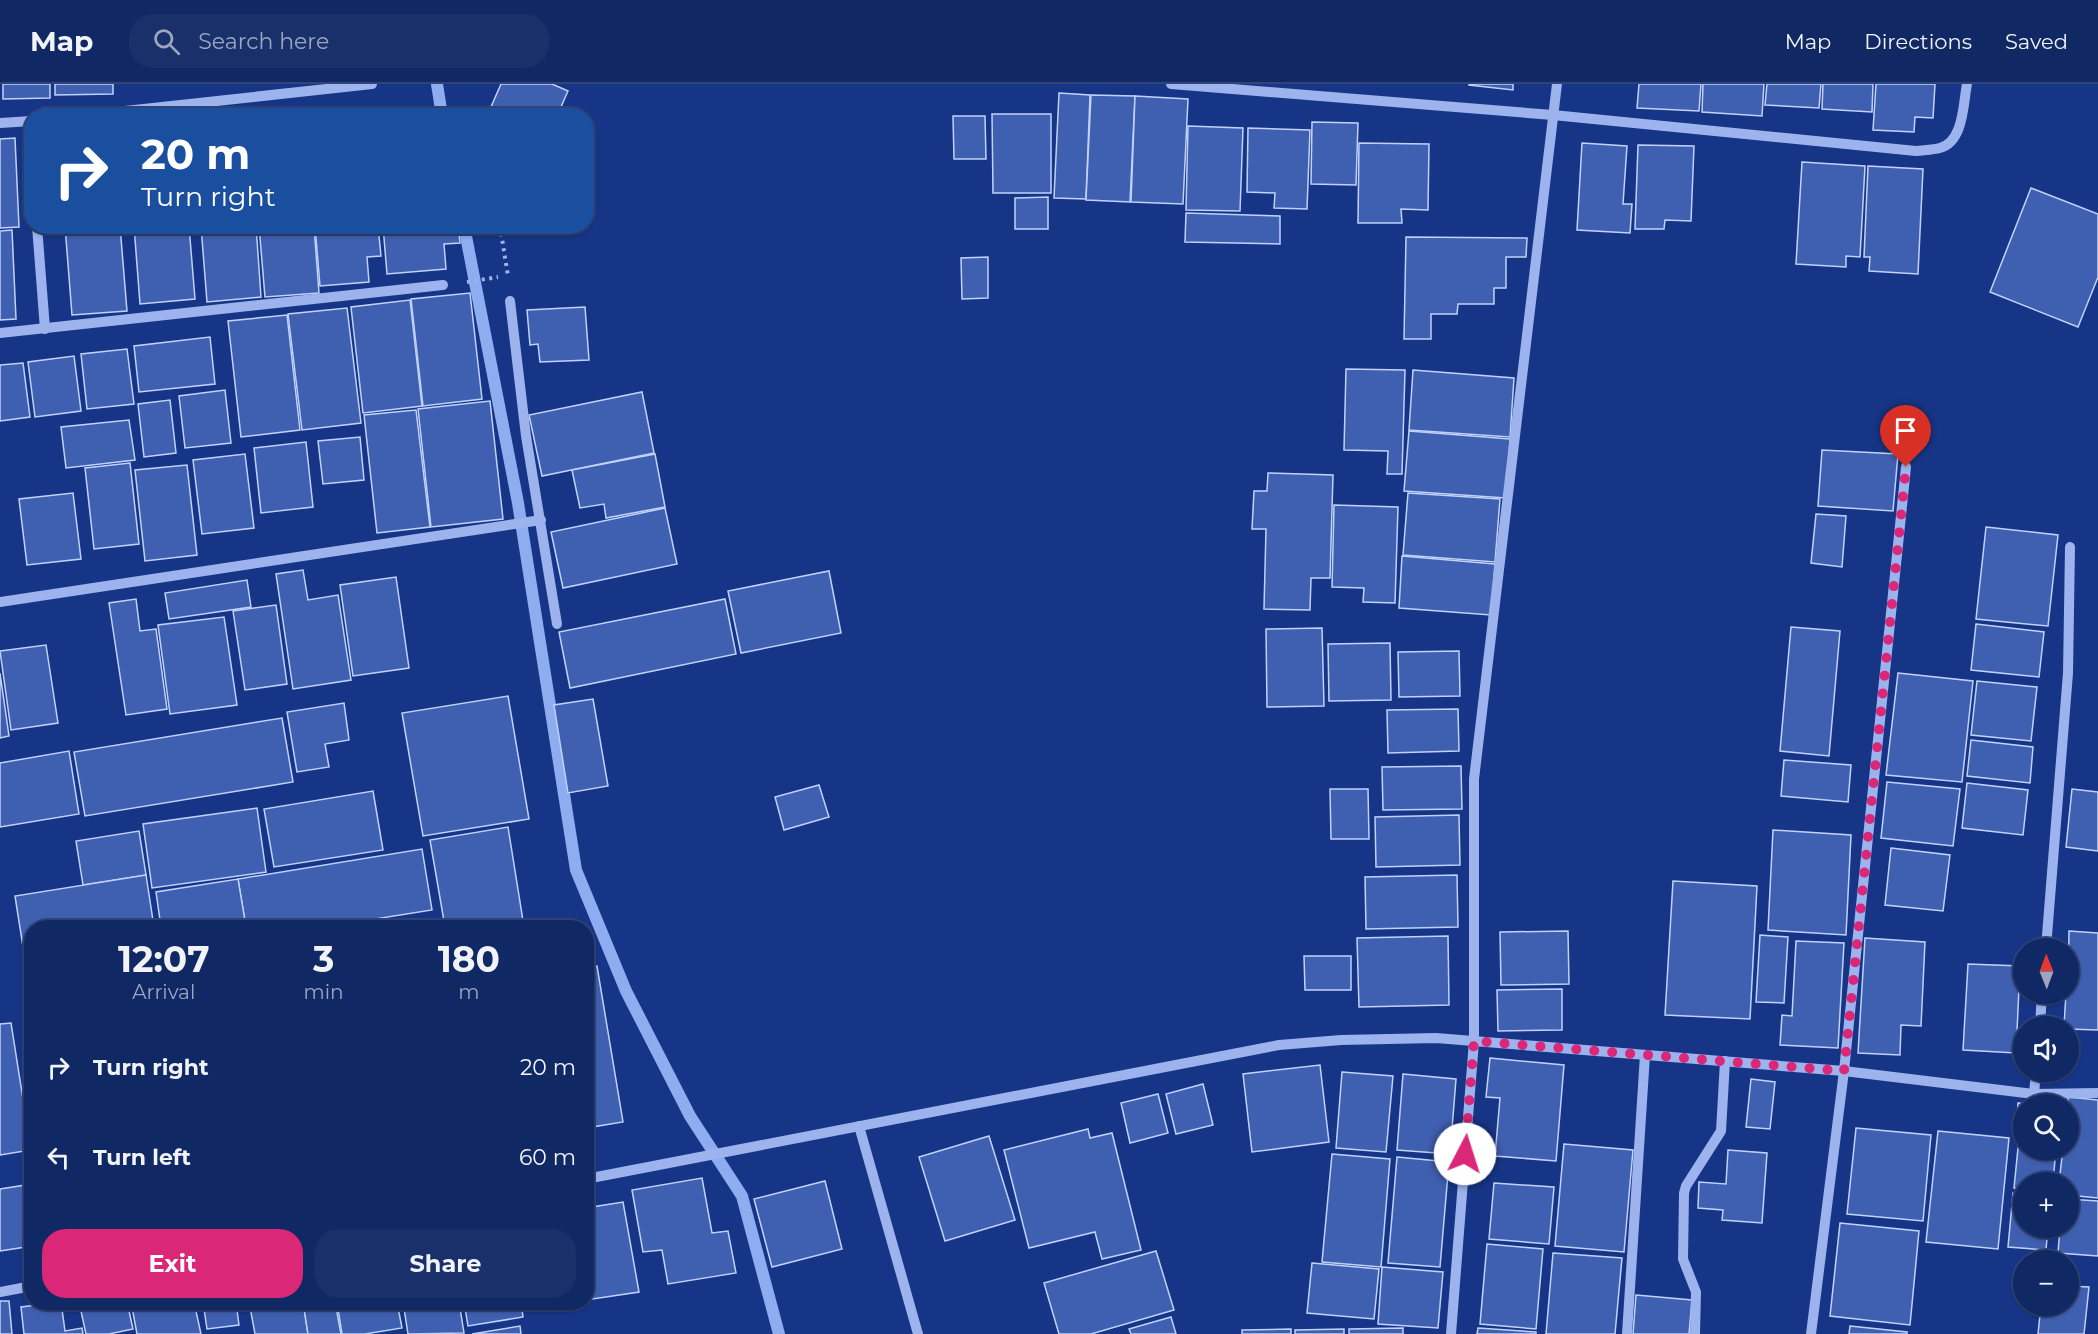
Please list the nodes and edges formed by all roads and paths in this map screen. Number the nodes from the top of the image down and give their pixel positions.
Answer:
1 (372, 84) edge
2 (1172, 84) edge
3 (1557, 84) edge
4 (1967, 84) edge
5 (152, 108) edge
6 (1553, 115) junction
7 (24, 121) edge
8 (0, 123) edge
9 (38, 234) edge
10 (501, 234) edge
11 (507, 276) junction
12 (443, 285) joint
13 (510, 301) joint
14 (45, 329) junction
15 (0, 333) edge
16 (1906, 467) dead end
17 (541, 520) junction
18 (2070, 547) dead end
19 (0, 602) edge
20 (557, 624) dead end
21 (2047, 938) edge
22 (1474, 1041) junction
23 (1645, 1055) junction
24 (1725, 1061) junction
25 (1844, 1071) junction
26 (2035, 1082) edge
27 (2098, 1093) edge
28 (2034, 1094) junction
29 (859, 1126) junction
30 (594, 1177) edge
31 (24, 1288) edge
32 (0, 1292) edge
33 (918, 1334) edge
34 (1451, 1334) edge
35 (1627, 1334) edge
36 (1695, 1334) edge
37 (1811, 1334) edge

1 - 5 street
2 - 6 street
3 - 6 street
4 - 6 street
6 - 22 street
7 - 8 street
9 - 14 street
10 - 11 path
11 - 12 path
11 - 13 path
12 - 14 street
13 - 17 street
14 - 15 street
16 - 25 street
17 - 19 street
17 - 20 street
18 - 21 street
22 - 23 street
22 - 29 street
22 - 34 street
23 - 24 street
23 - 35 street
24 - 25 street
24 - 36 street
25 - 28 street
25 - 37 street
26 - 28 street
27 - 28 street
29 - 30 street
29 - 33 street
31 - 32 street

